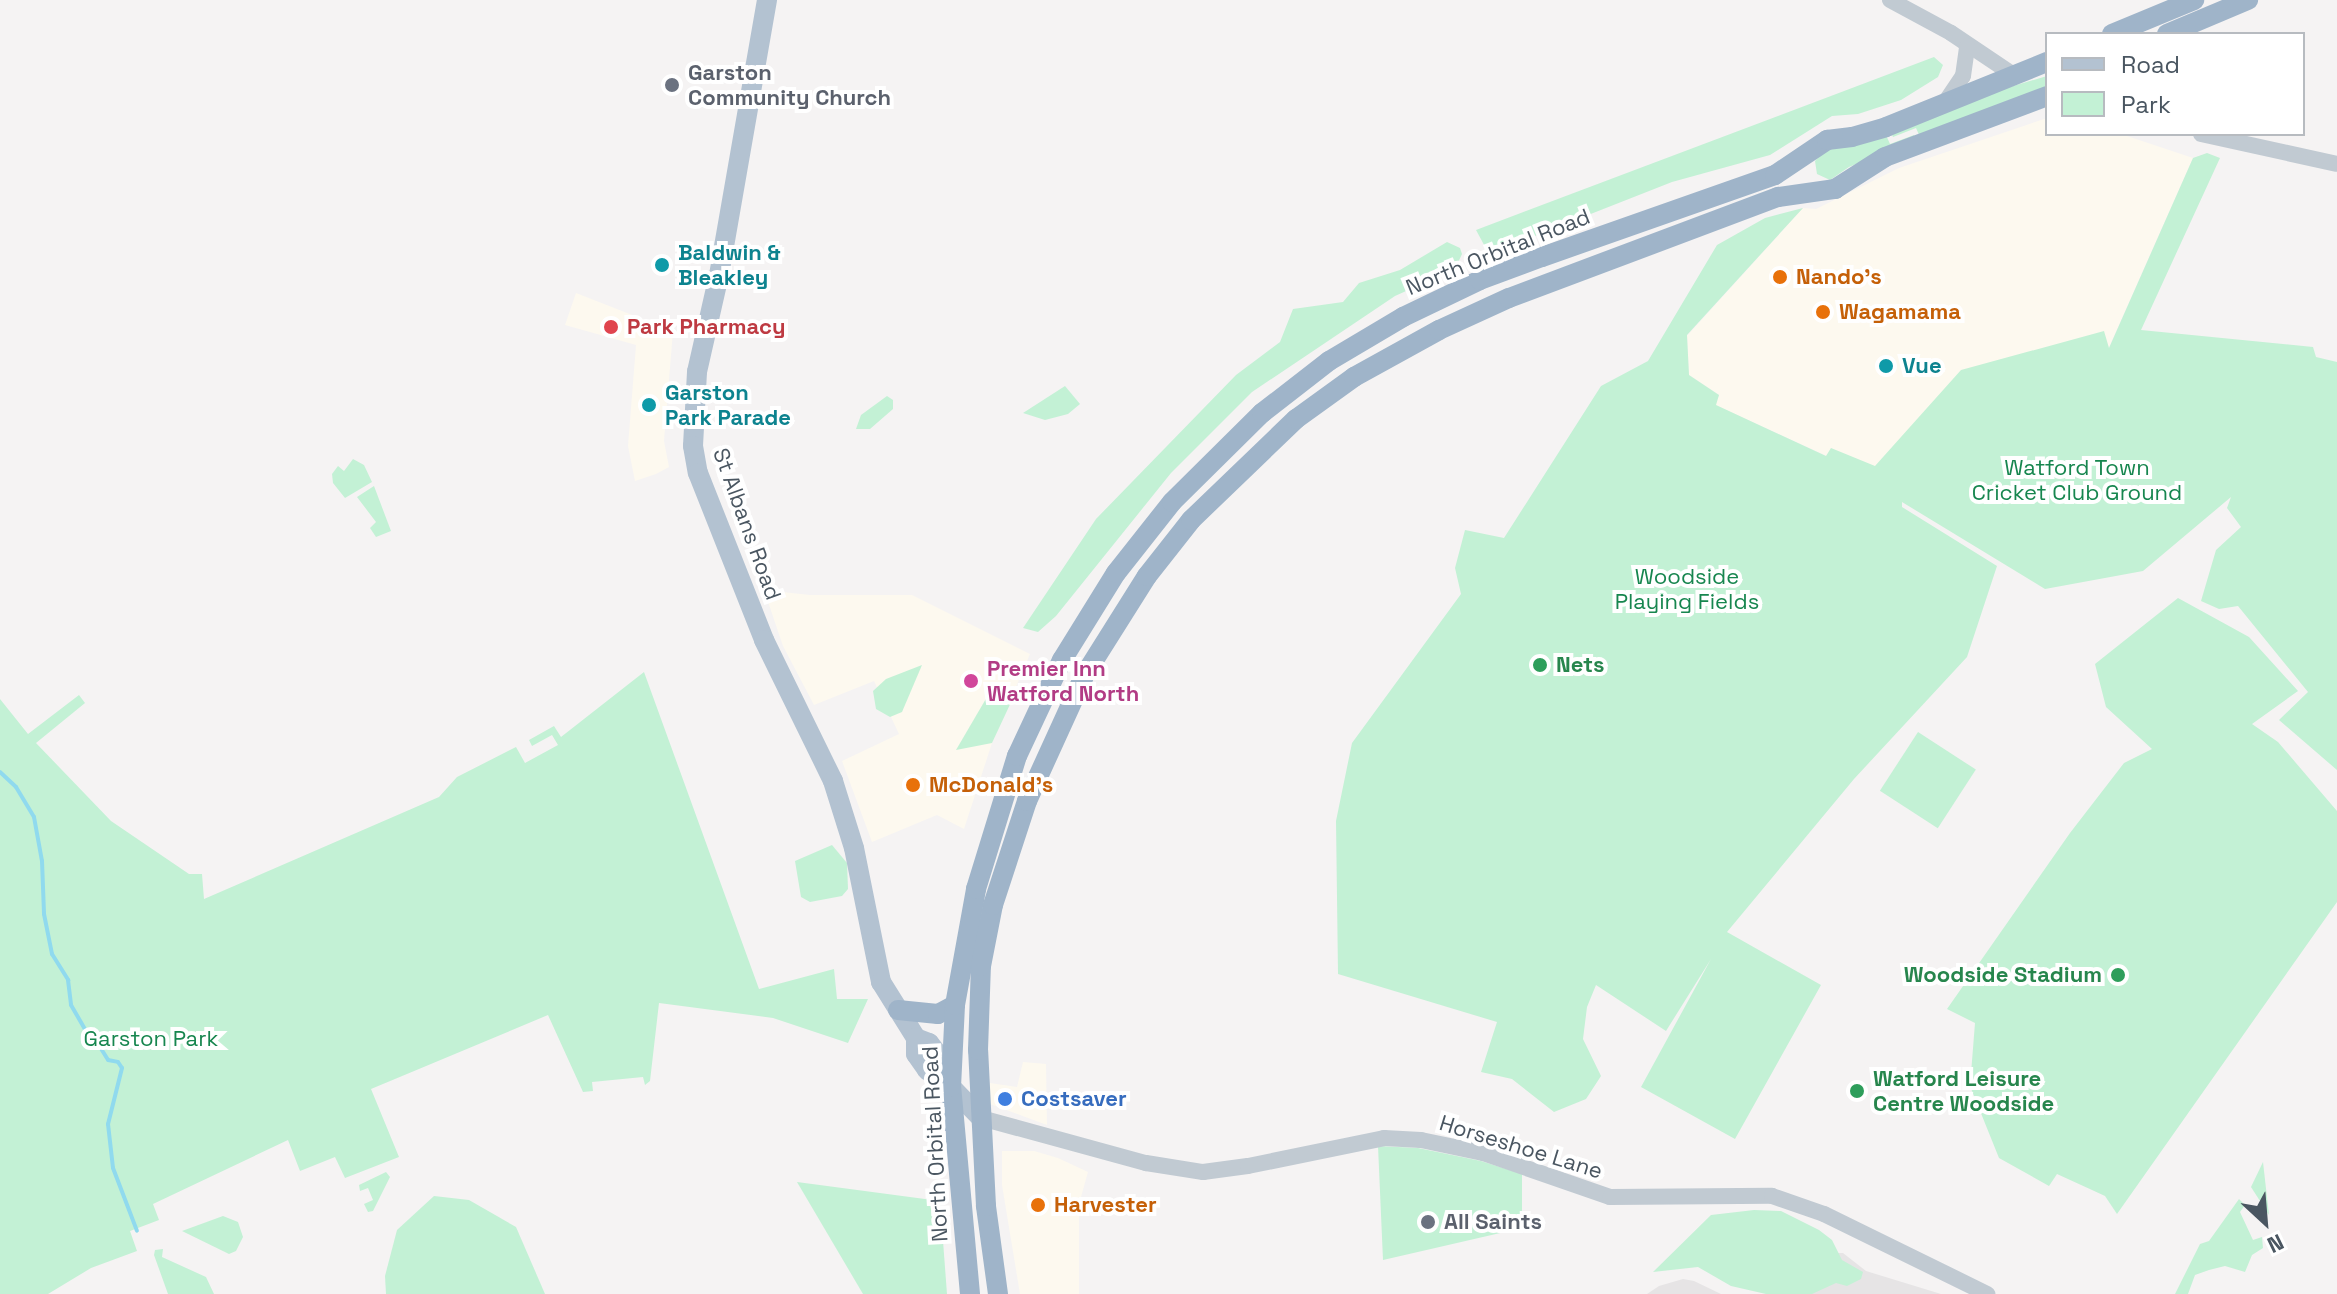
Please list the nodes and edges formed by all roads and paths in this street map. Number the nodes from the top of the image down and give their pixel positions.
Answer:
1 (767, 0) edge
2 (1890, 0) edge
3 (2194, 0) edge
4 (2248, 0) edge
5 (2117, 32) edge
6 (2172, 32) edge
7 (1967, 46) junction
8 (2045, 63) edge
9 (2015, 76) junction
10 (2045, 97) edge
11 (1944, 104) junction
12 (2210, 136) edge
13 (1800, 157) junction
14 (2337, 164) edge
15 (1816, 190) junction
16 (955, 1005) junction
17 (898, 1010) junction
18 (977, 1020) junction
19 (951, 1087) junction
20 (981, 1118) junction
21 (962, 1220) junction
22 (970, 1294) edge
23 (998, 1294) edge
24 (1987, 1294) edge

1 - 17 main road, St Albans Road
2 - 7 street
3 - 5 highway
4 - 6 highway
7 - 9 street
7 - 11 street
8 - 9 highway, North Orbital Road
9 - 11 highway, North Orbital Road
10 - 15 highway
11 - 13 highway, North Orbital Road
12 - 14 street
13 - 15 highway
13 - 16 highway, North Orbital Road
15 - 18 highway
16 - 17 highway
16 - 19 highway, North Orbital Road
17 - 19 main road, St Albans Road
18 - 19 highway
18 - 20 highway
19 - 20 main road, St Albans Road
19 - 21 highway, North Orbital Road
20 - 21 highway
20 - 23 highway
20 - 24 street, Horseshoe Lane
21 - 22 highway, North Orbital Road

